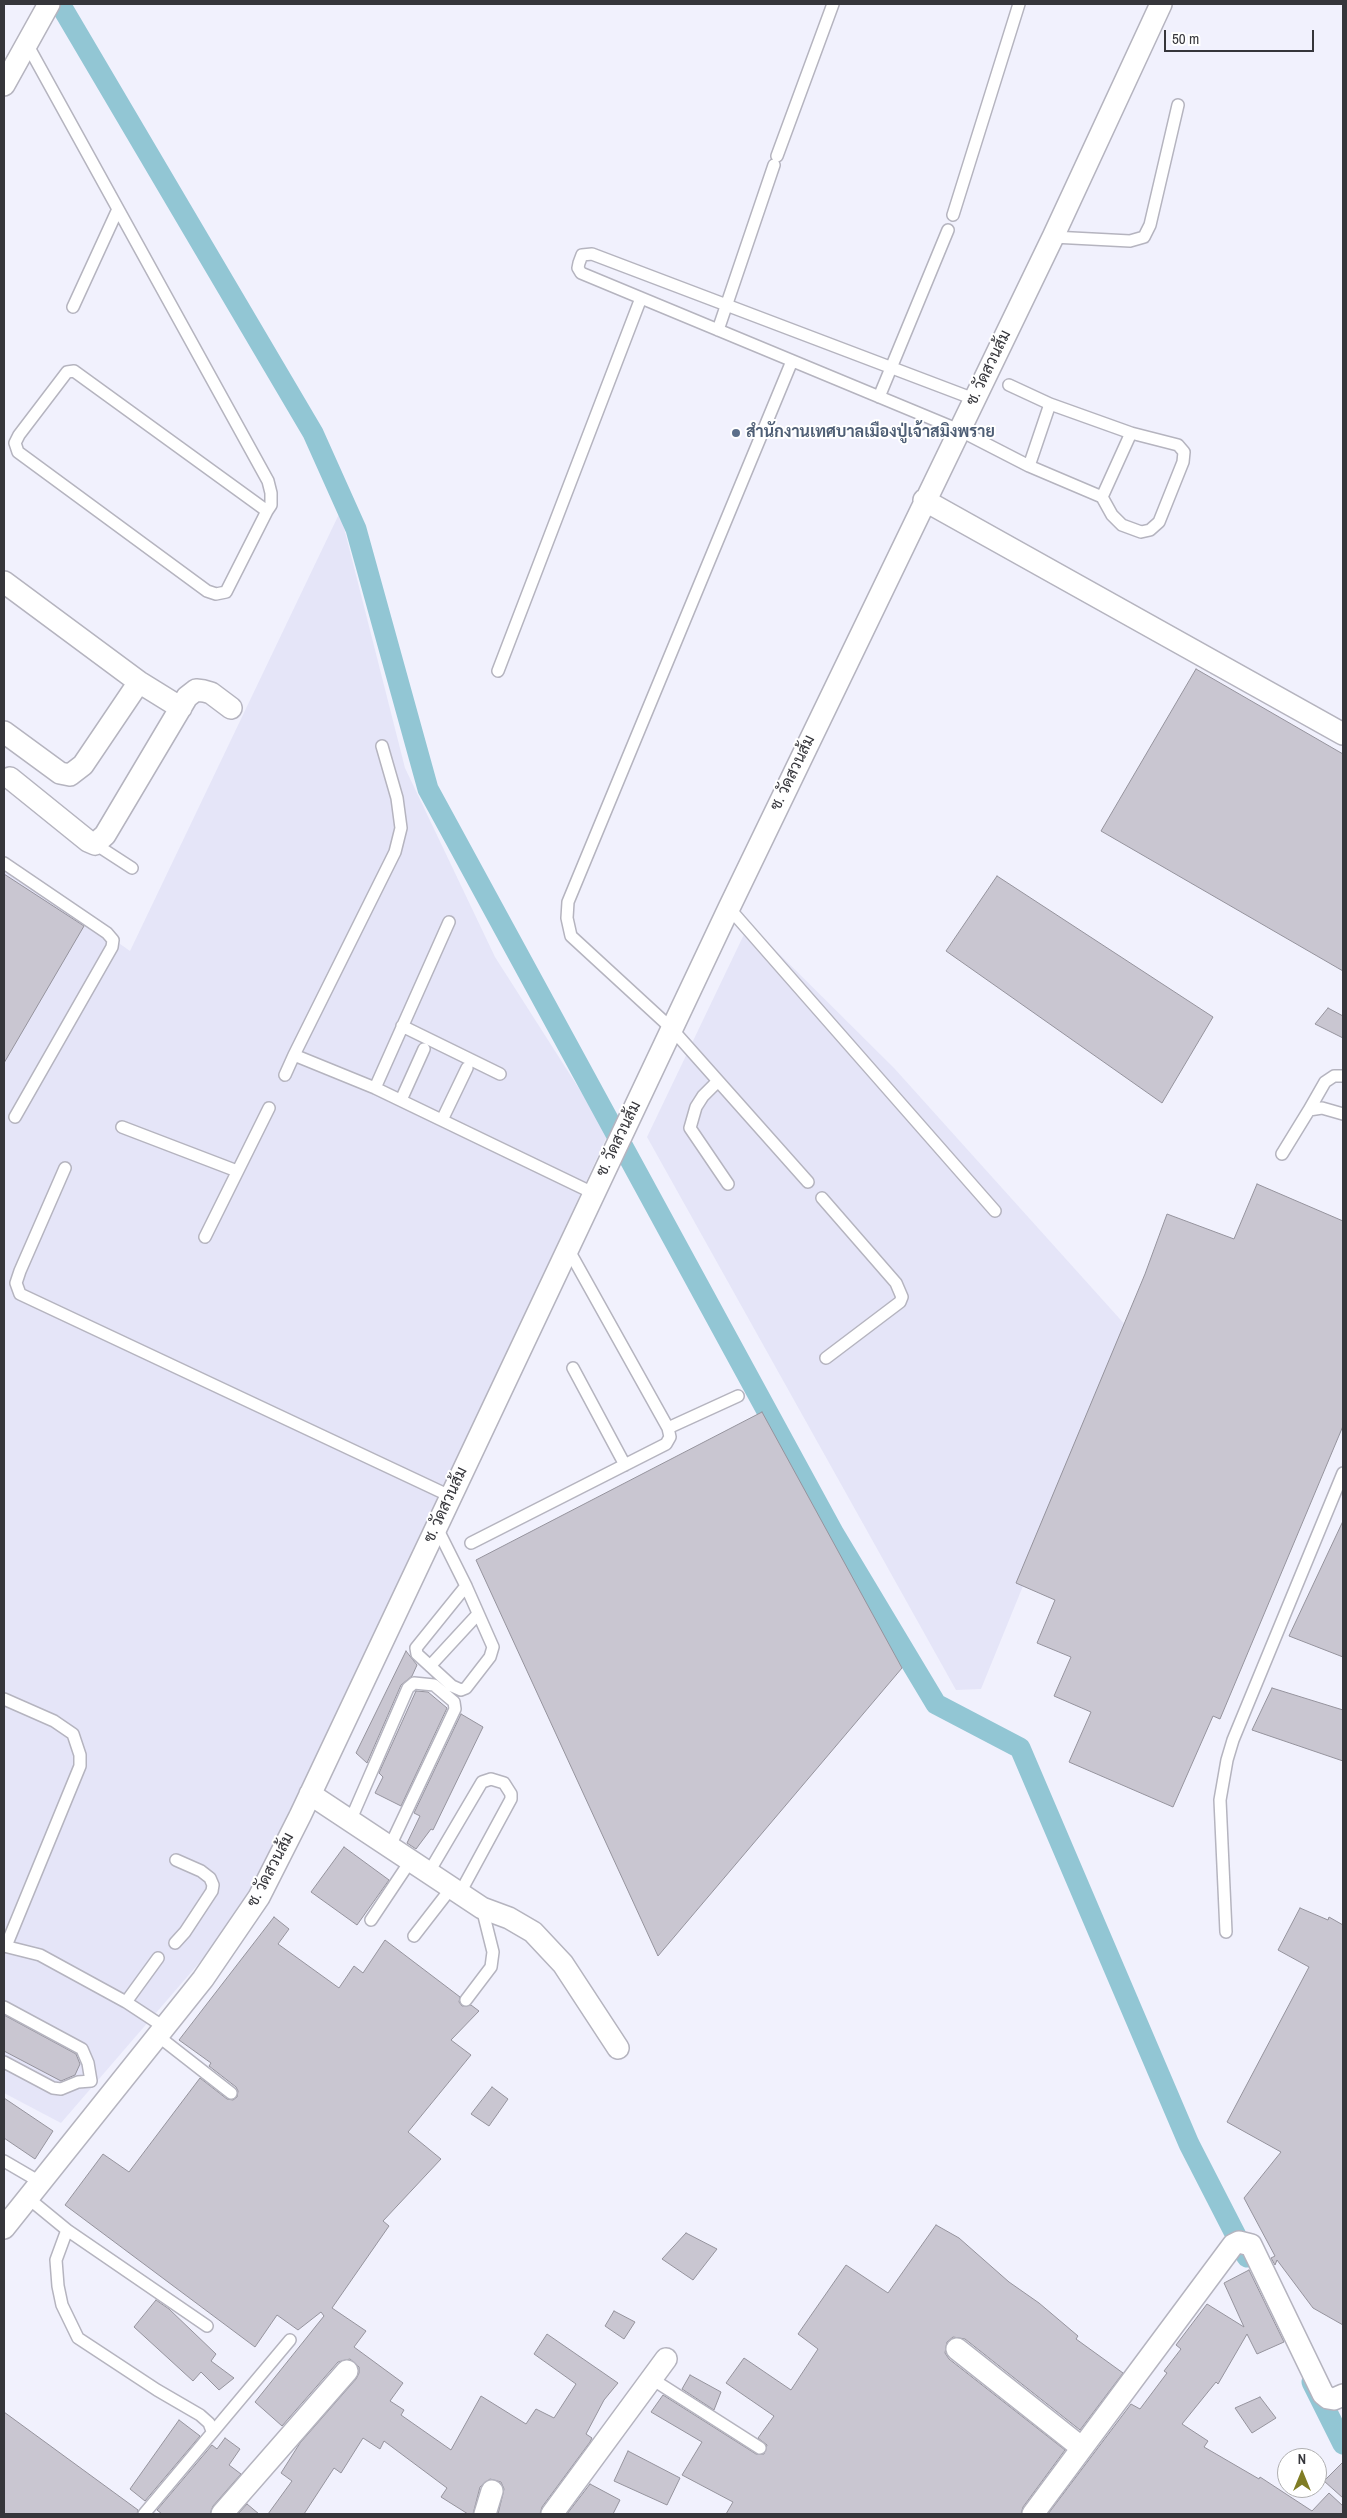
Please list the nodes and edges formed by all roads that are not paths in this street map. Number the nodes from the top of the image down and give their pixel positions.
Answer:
1 (49, 4) edge
2 (833, 4) edge
3 (1019, 4) edge
4 (1161, 4) edge
5 (27, 44) junction
6 (4, 85) edge
7 (1178, 105) dead end
8 (118, 209) junction
9 (954, 216) dead end
10 (948, 230) dead end
11 (1053, 237) junction
12 (640, 298) junction
13 (727, 305) junction
14 (73, 307) dead end
15 (718, 330) junction
16 (792, 361) junction
17 (892, 368) junction
18 (1009, 385) dead end
19 (879, 397) junction
20 (974, 399) junction
21 (1050, 404) junction
22 (959, 430) junction
23 (1131, 433) junction
24 (1029, 466) junction
25 (1102, 497) junction
26 (924, 500) junction
27 (268, 512) junction
28 (4, 582) edge
29 (498, 671) dead end
30 (139, 682) junction
31 (181, 708) junction
32 (231, 708) dead end
33 (4, 732) edge
34 (1343, 734) edge
35 (382, 746) dead end
36 (10, 778) dead end
37 (95, 844) junction
38 (4, 863) edge
39 (132, 868) dead end
40 (729, 908) junction
41 (449, 922) dead end
42 (402, 1026) junction
43 (671, 1028) junction
44 (424, 1049) dead end
45 (294, 1055) junction
46 (467, 1068) dead end
47 (500, 1074) dead end
48 (285, 1075) dead end
49 (1343, 1076) edge
50 (718, 1081) junction
51 (375, 1088) junction
52 (401, 1100) junction
53 (269, 1108) dead end
54 (1309, 1110) junction
55 (1343, 1114) edge
56 (15, 1117) dead end
57 (442, 1120) junction
58 (122, 1127) dead end
59 (1282, 1154) dead end
60 (66, 1168) dead end
61 (237, 1171) junction
62 (808, 1182) dead end
63 (728, 1184) dead end
64 (593, 1193) junction
65 (822, 1198) dead end
66 (995, 1211) dead end
67 (205, 1236) dead end
68 (567, 1247) junction
69 (826, 1358) dead end
70 (573, 1368) dead end
71 (738, 1396) dead end
72 (668, 1428) junction
73 (625, 1465) junction
74 (1343, 1473) edge
75 (450, 1496) junction
76 (436, 1526) junction
77 (471, 1543) dead end
78 (466, 1586) junction
79 (478, 1614) junction
80 (430, 1666) junction
81 (4, 1699) edge
82 (310, 1794) junction
83 (351, 1819) junction
84 (390, 1846) junction
85 (176, 1860) dead end
86 (411, 1860) junction
87 (429, 1872) junction
88 (456, 1890) junction
89 (482, 1908) junction
90 (371, 1920) dead end
91 (1226, 1932) dead end
92 (414, 1936) dead end
93 (175, 1943) dead end
94 (5, 1946) edge
95 (158, 1958) dead end
96 (466, 2000) dead end
97 (126, 2002) junction
98 (4, 2007) edge
99 (161, 2032) junction
100 (618, 2048) dead end
101 (4, 2062) edge
102 (91, 2081) junction
103 (231, 2093) dead end
104 (111, 2094) junction
105 (4, 2161) edge
106 (34, 2190) junction
107 (4, 2228) edge
108 (67, 2230) junction
109 (207, 2326) dead end
110 (290, 2340) dead end
111 (957, 2349) dead end
112 (666, 2359) dead end
113 (348, 2371) dead end
114 (652, 2379) junction
115 (1343, 2395) edge
116 (212, 2431) junction
117 (760, 2448) dead end
118 (1082, 2448) junction
119 (492, 2492) dead end
120 (144, 2514) edge
121 (222, 2514) edge
122 (485, 2514) edge
123 (552, 2514) edge
124 (1033, 2514) edge

1 - 5 street
2 - 13 lane
3 - 9 lane
4 - 11 street, ซ. วัดสวนส้ม
5 - 6 street
5 - 8 lane
7 - 11 lane
8 - 14 lane
8 - 27 lane
10 - 17 lane
11 - 20 street, ซ. วัดสวนส้ม
12 - 13 lane
12 - 15 lane
12 - 29 lane
13 - 15 lane
13 - 17 lane
15 - 16 lane
16 - 19 lane
16 - 43 lane
17 - 19 lane
17 - 20 lane
18 - 21 lane
19 - 22 lane
20 - 22 street, ซ. วัดสวนส้ม
21 - 23 lane
21 - 24 lane
22 - 24 lane
22 - 26 street, ซ. วัดสวนส้ม
23 - 25 lane
23 - 25 lane
24 - 25 lane
26 - 34 street
26 - 40 street, ซ. วัดสวนส้ม
27 - 27 lane
28 - 30 street
30 - 31 street
30 - 33 street
31 - 32 street
31 - 37 street
35 - 45 lane
36 - 37 street
37 - 39 lane
38 - 56 lane
40 - 43 street, ซ. วัดสวนส้ม
40 - 66 lane
41 - 42 lane
42 - 47 lane
42 - 51 lane
43 - 50 lane
43 - 64 street, ซ. วัดสวนส้ม
44 - 52 lane
45 - 48 lane
45 - 51 lane
46 - 57 lane
49 - 54 lane
50 - 62 lane
50 - 63 lane
51 - 52 lane
52 - 57 lane
53 - 61 lane
54 - 55 lane
54 - 59 lane
57 - 64 lane
58 - 61 lane
60 - 75 lane
61 - 67 lane
64 - 68 street, ซ. วัดสวนส้ม
65 - 69 lane
68 - 72 lane
68 - 75 street, ซ. วัดสวนส้ม
70 - 73 lane
71 - 72 lane
72 - 73 lane
73 - 77 lane
74 - 91 lane
75 - 76 street, ซ. วัดสวนส้ม
76 - 78 lane
76 - 82 street, ซ. วัดสวนส้ม
78 - 79 lane
78 - 80 lane
79 - 80 lane
79 - 80 lane
81 - 94 lane
82 - 83 street
82 - 99 street, ซ. วัดสวนส้ม
83 - 84 street
83 - 84 lane
84 - 86 street
85 - 93 lane
86 - 87 street
86 - 90 lane
87 - 88 street
87 - 88 lane
88 - 89 street
88 - 92 lane
89 - 96 lane
89 - 100 street
94 - 97 lane
95 - 97 lane
97 - 99 lane
98 - 102 lane
99 - 103 lane
99 - 104 street, ซ. วัดสวนส้ม
101 - 102 lane
102 - 104 lane
104 - 106 street, ซ. วัดสวนส้ม
105 - 106 lane
106 - 107 street, ซ. วัดสวนส้ม
106 - 108 lane
108 - 109 lane
108 - 116 lane
110 - 116 lane
111 - 118 street
112 - 114 street
113 - 121 street
114 - 117 lane
114 - 123 street
115 - 118 street
116 - 120 lane
118 - 124 street
119 - 122 street

